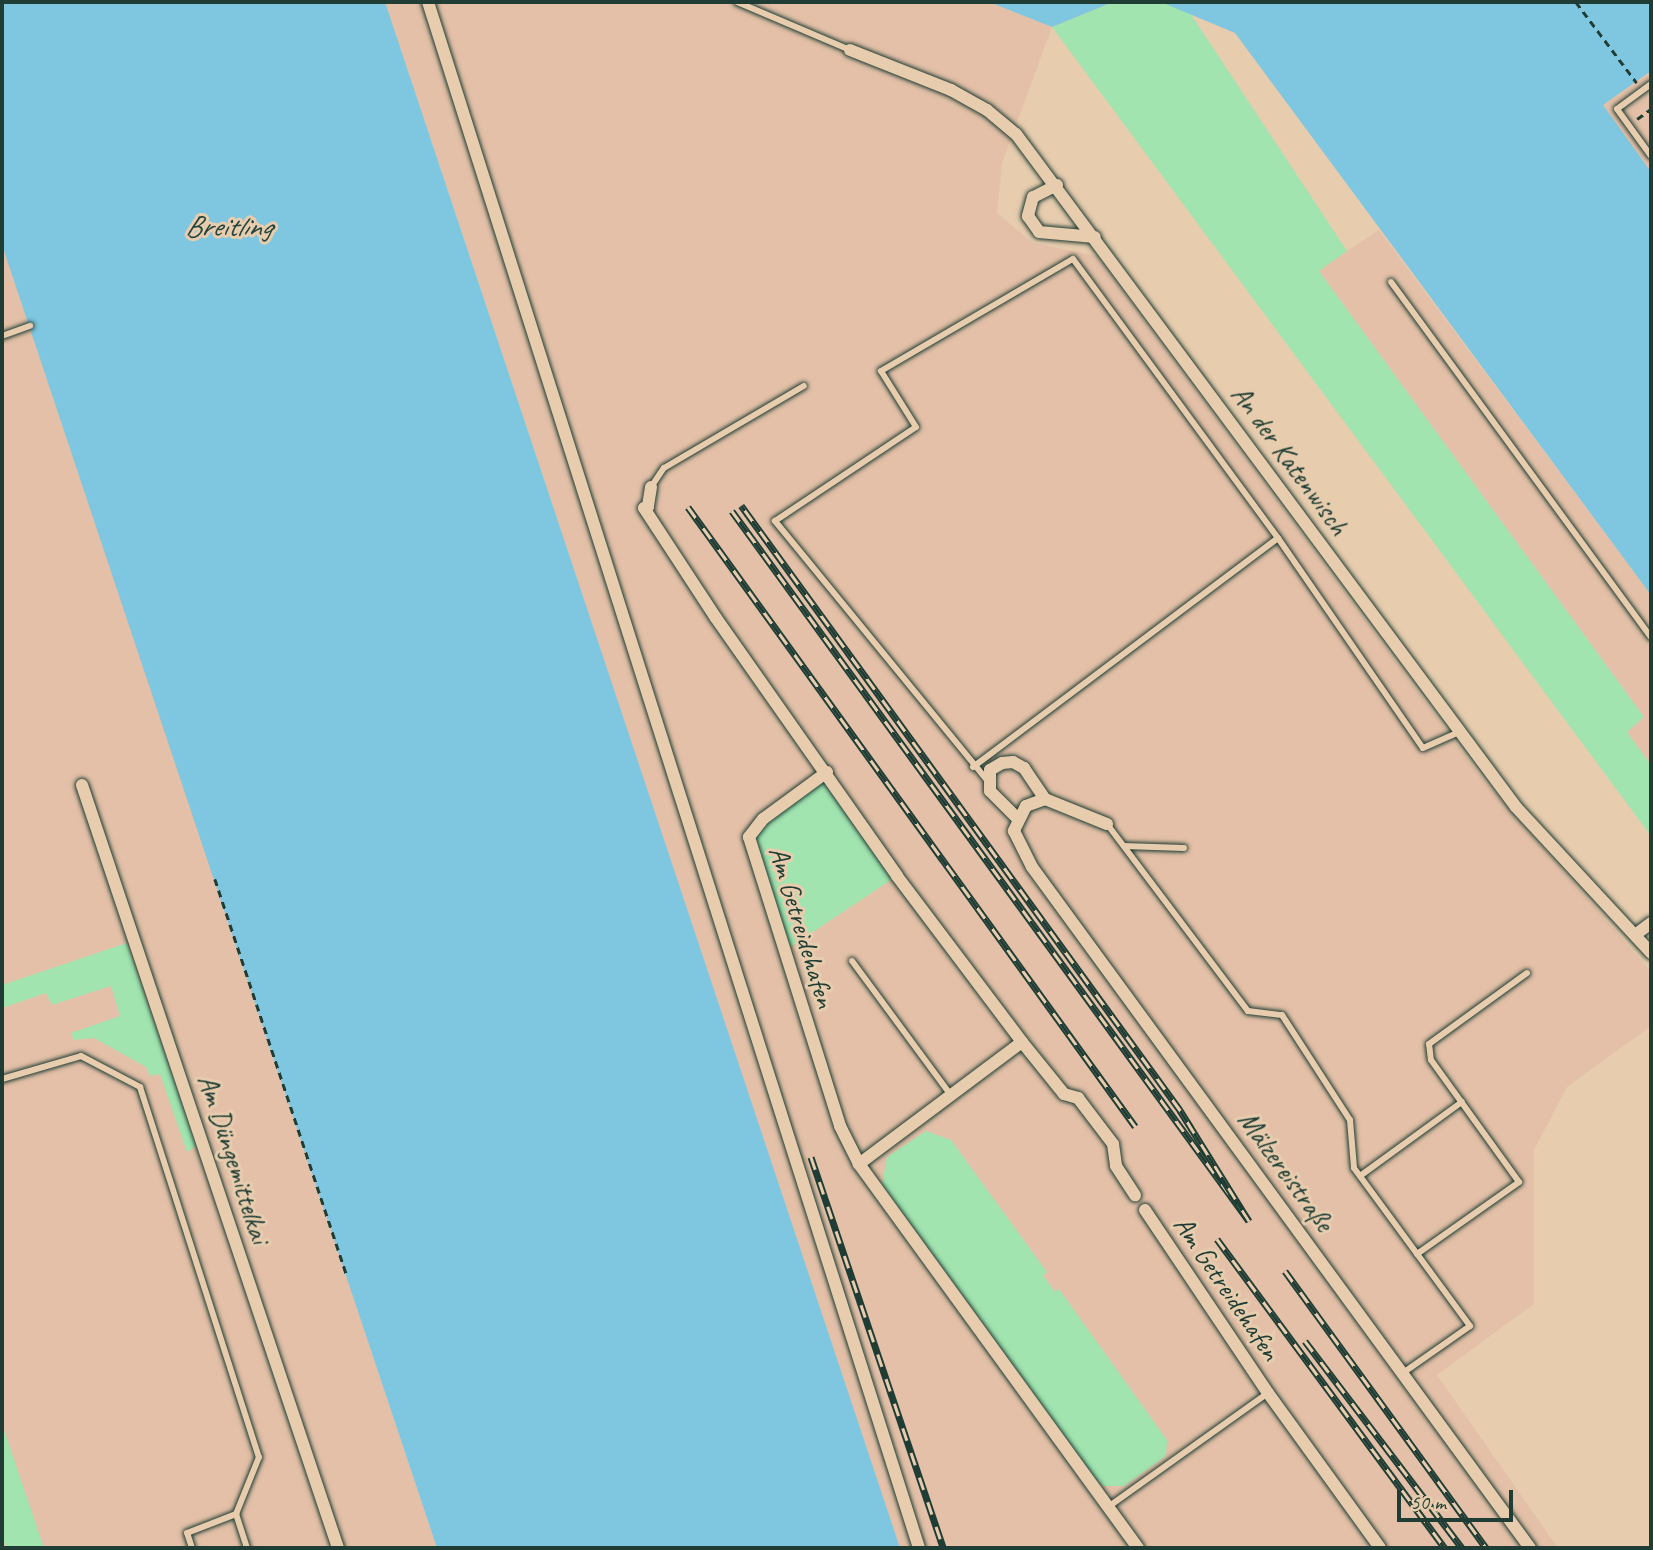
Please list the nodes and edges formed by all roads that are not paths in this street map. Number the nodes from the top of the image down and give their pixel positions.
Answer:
1 (428, 2) edge
2 (737, 2) edge
3 (850, 50) joint
4 (1651, 84) edge
5 (1651, 156) edge
6 (1057, 185) junction
7 (1094, 237) junction
8 (1391, 282) dead end
9 (30, 326) dead end
10 (2, 336) edge
11 (804, 386) dead end
12 (651, 487) joint
13 (1278, 538) junction
14 (1651, 637) edge
15 (1459, 732) junction
16 (973, 767) junction
17 (827, 772) junction
18 (987, 780) junction
19 (82, 785) dead end
20 (1045, 799) junction
21 (1017, 818) junction
22 (1107, 824) joint
23 (1124, 846) junction
24 (1184, 848) dead end
25 (1651, 923) edge
26 (1635, 935) junction
27 (1651, 953) edge
28 (852, 961) dead end
29 (1527, 973) dead end
30 (1022, 1042) junction
31 (2, 1079) edge
32 (950, 1094) junction
33 (1462, 1102) junction
34 (859, 1164) junction
35 (1360, 1176) junction
36 (1135, 1195) dead end
37 (1145, 1210) dead end
38 (1417, 1254) junction
39 (1403, 1373) junction
40 (1268, 1393) junction
41 (1108, 1507) junction
42 (236, 1514) junction
43 (192, 1548) edge
44 (247, 1548) edge
45 (338, 1548) edge
46 (919, 1548) edge
47 (1138, 1548) edge
48 (1380, 1548) edge
49 (1530, 1548) edge

1 - 46 street
2 - 3 lane
3 - 6 street, An der Katenwisch
4 - 5 lane
6 - 7 street, An der Katenwisch
6 - 7 street
7 - 15 street, An der Katenwisch
8 - 14 lane
9 - 10 lane
11 - 12 lane
12 - 17 street
13 - 15 lane
13 - 16 lane
13 - 16 lane
15 - 26 street, An der Katenwisch
16 - 18 lane
17 - 30 street
17 - 34 street, Am Getreidehafen
18 - 20 street
18 - 21 street
19 - 45 street, Am Düngemittelkai
20 - 21 street
20 - 22 street
21 - 39 street, Mälzereistraße
22 - 23 lane
23 - 24 lane
23 - 35 lane
25 - 26 street
26 - 27 street, An der Katenwisch
28 - 32 lane
29 - 33 lane
30 - 32 street
30 - 36 street
31 - 42 lane
32 - 34 street
33 - 35 lane
33 - 38 lane
34 - 41 street, Am Getreidehafen
35 - 38 lane
37 - 40 street, Am Getreidehafen
38 - 39 lane
39 - 49 street, Mälzereistraße
40 - 41 lane, Am Getreidehafen
40 - 48 street, Am Getreidehafen
41 - 47 street, Am Getreidehafen
42 - 43 lane
42 - 44 lane

